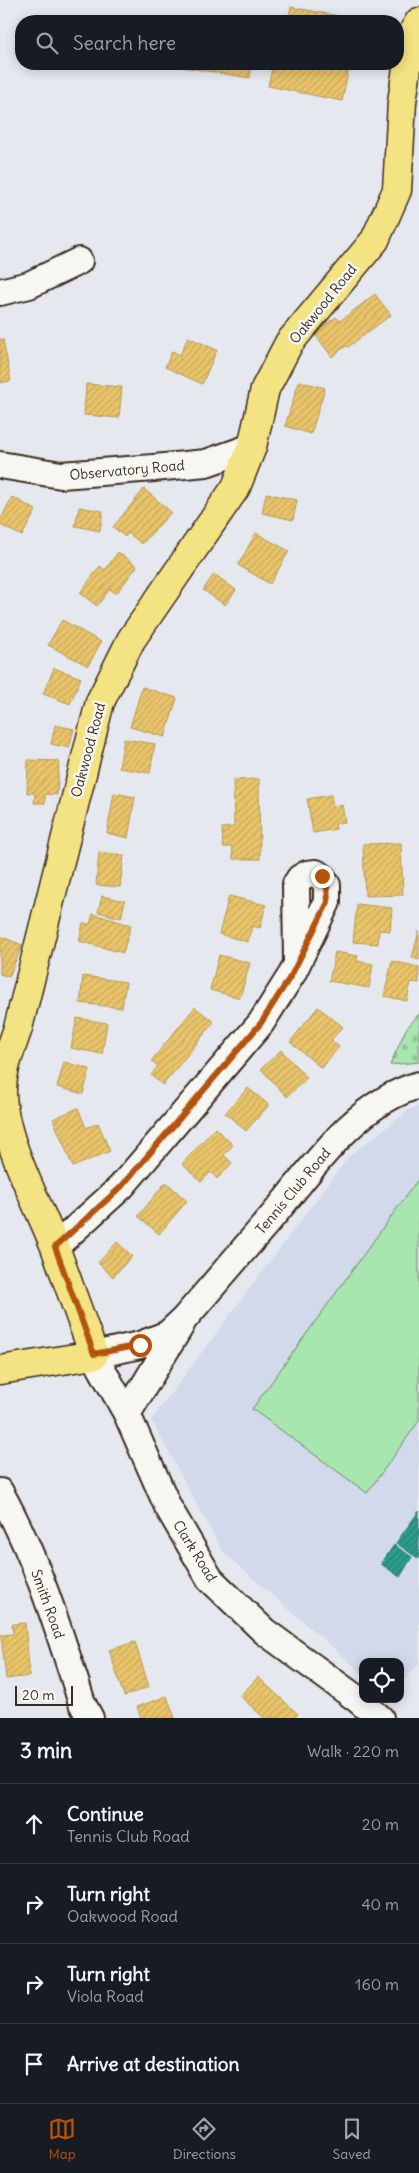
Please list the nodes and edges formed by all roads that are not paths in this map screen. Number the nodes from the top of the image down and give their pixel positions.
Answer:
1 (419, 22) edge
2 (79, 261) dead end
3 (0, 292) edge
4 (252, 447) junction
5 (0, 465) edge
6 (297, 963) dead end
7 (419, 1085) edge
8 (55, 1247) junction
9 (184, 1319) junction
10 (94, 1354) junction
11 (0, 1370) edge
12 (126, 1414) junction
13 (0, 1492) edge
14 (90, 1718) edge
15 (380, 1718) edge

1 - 4 main road, Oakwood Road
2 - 3 street
4 - 5 street, Observatory Road
4 - 8 main road, Oakwood Road
6 - 8 street
7 - 9 street, Tennis Club Road
8 - 10 main road, Oakwood Road
9 - 10 street, Tennis Club Road
9 - 12 street, Tennis Club Road
10 - 11 main road
10 - 12 street, Clark Road
12 - 15 street, Clark Road
13 - 14 street, Smith Road

